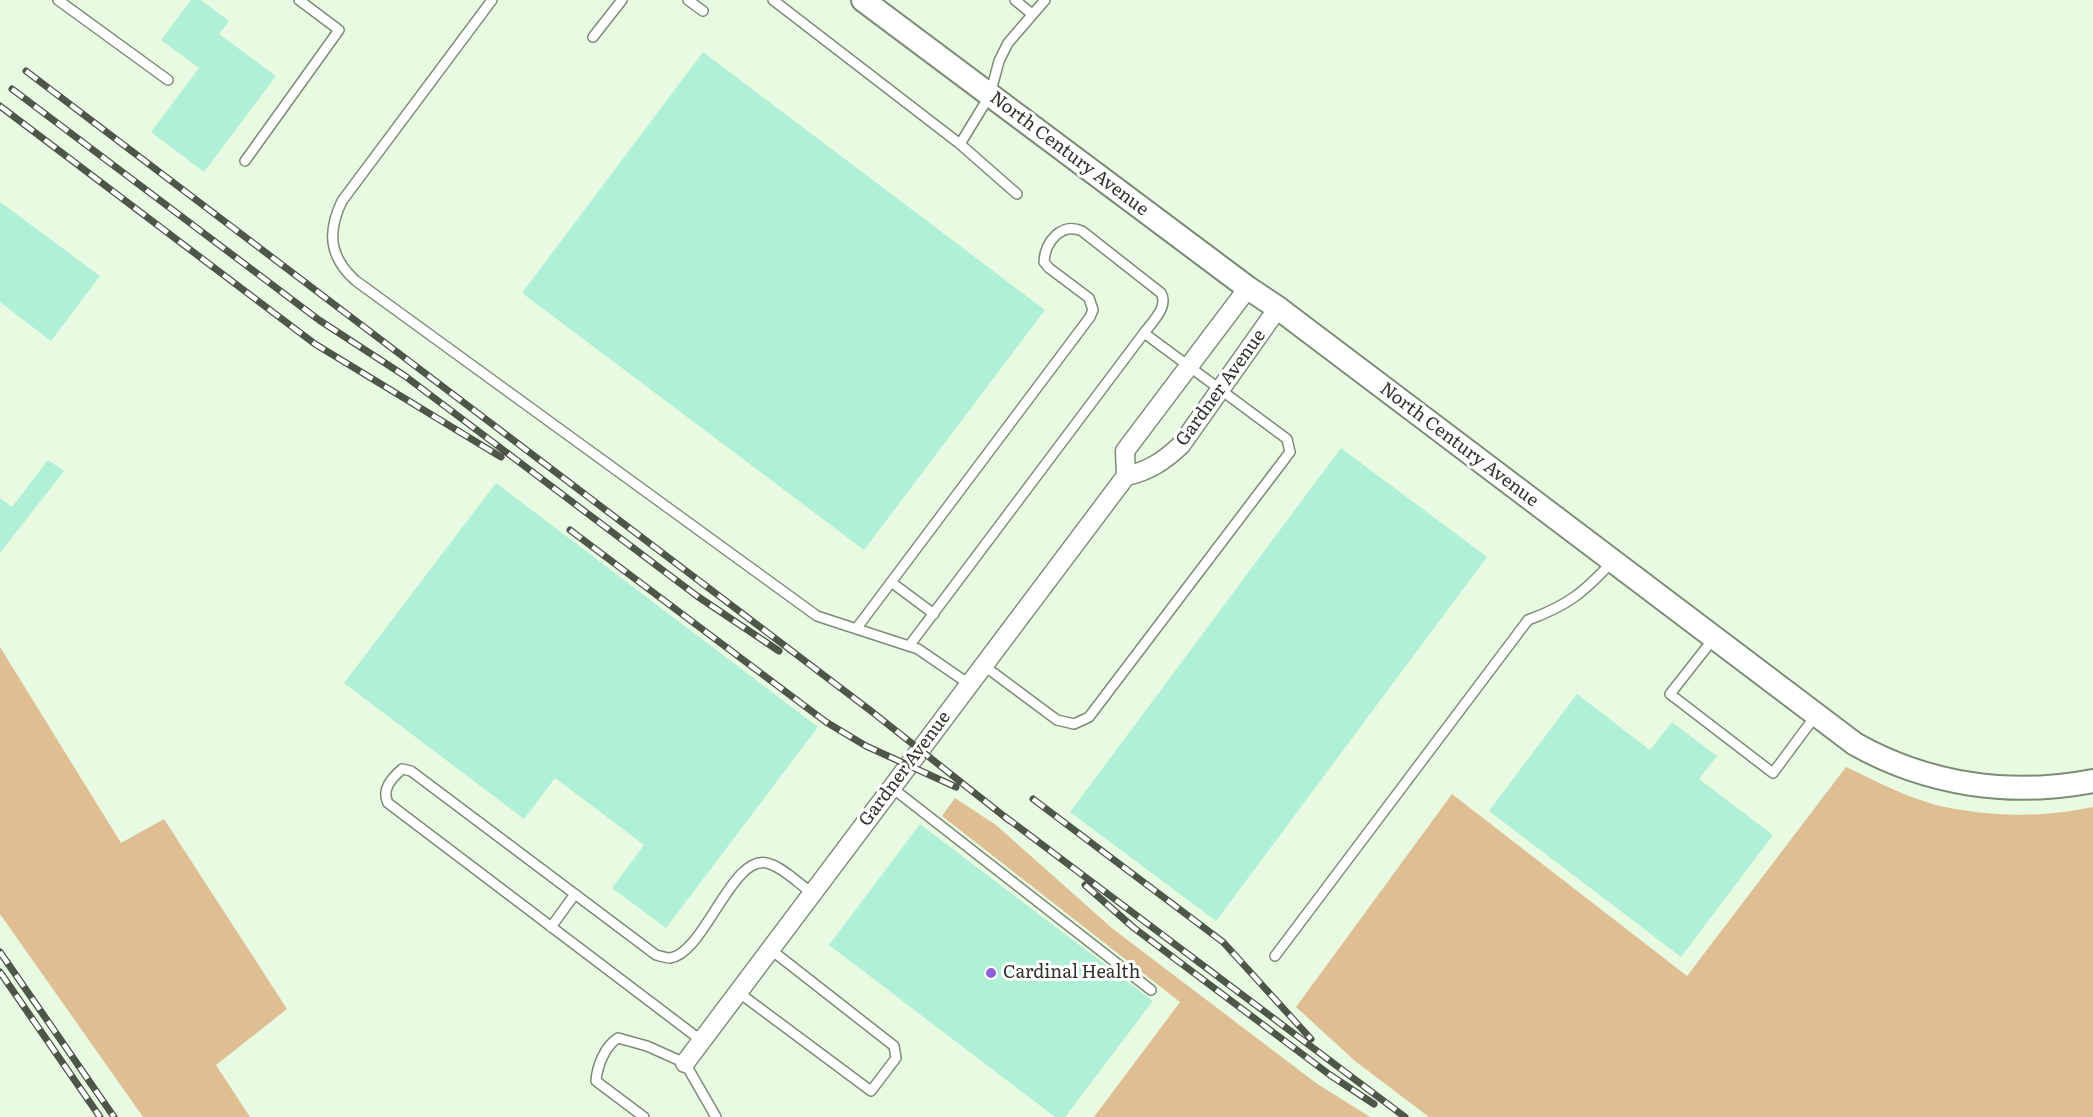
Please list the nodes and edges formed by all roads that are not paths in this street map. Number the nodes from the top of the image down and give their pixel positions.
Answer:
1 (58, 0) edge
2 (299, 0) edge
3 (492, 0) edge
4 (622, 0) edge
5 (688, 0) edge
6 (773, 0) edge
7 (863, 0) edge
8 (1015, 0) edge
9 (1045, 0) edge
10 (703, 11) dead end
11 (1032, 14) junction
12 (594, 37) dead end
13 (168, 80) dead end
14 (990, 95) junction
15 (960, 144) junction
16 (245, 161) dead end
17 (1017, 194) dead end
18 (1248, 288) junction
19 (1278, 308) junction
20 (1144, 333) junction
21 (1188, 367) junction
22 (1220, 390) junction
23 (1126, 476) junction
24 (1613, 561) junction
25 (891, 582) junction
26 (934, 614) junction
27 (856, 629) junction
28 (1714, 637) junction
29 (909, 646) junction
30 (983, 665) junction
31 (969, 684) junction
32 (1816, 715) junction
33 (2093, 781) edge
34 (891, 788) junction
35 (812, 893) junction
36 (575, 894) junction
37 (551, 927) junction
38 (770, 950) junction
39 (1275, 956) dead end
40 (1151, 990) dead end
41 (738, 992) junction
42 (702, 1041) junction
43 (685, 1063) junction
44 (644, 1117) edge
45 (716, 1117) edge

1 - 13 lane
2 - 16 lane
3 - 27 lane
4 - 12 lane
5 - 10 lane
6 - 15 lane
7 - 14 street, North Century Avenue
8 - 11 lane
9 - 11 lane
11 - 14 lane
14 - 15 lane
14 - 18 street, North Century Avenue
15 - 17 lane
18 - 19 street, North Century Avenue
18 - 21 street, Gardner Avenue
19 - 22 street, Gardner Avenue
19 - 24 street, North Century Avenue
20 - 21 lane
20 - 25 lane
20 - 26 lane
21 - 22 lane
21 - 23 street, Gardner Avenue
22 - 23 street, Gardner Avenue
22 - 30 lane
23 - 30 street, Gardner Avenue
24 - 28 street, North Century Avenue
24 - 39 lane
25 - 26 lane
25 - 27 lane
26 - 29 lane
27 - 29 lane
28 - 32 street, North Century Avenue
28 - 32 lane
29 - 31 lane
30 - 31 street, Gardner Avenue
31 - 34 street, Gardner Avenue
32 - 33 street, North Century Avenue
34 - 35 street, Gardner Avenue
34 - 40 lane
35 - 36 lane
35 - 38 street, Gardner Avenue
36 - 37 lane
36 - 37 lane
37 - 42 lane
38 - 41 street, Gardner Avenue
38 - 41 lane
41 - 42 street, Gardner Avenue
42 - 43 street, Gardner Avenue
43 - 44 lane
43 - 45 lane

